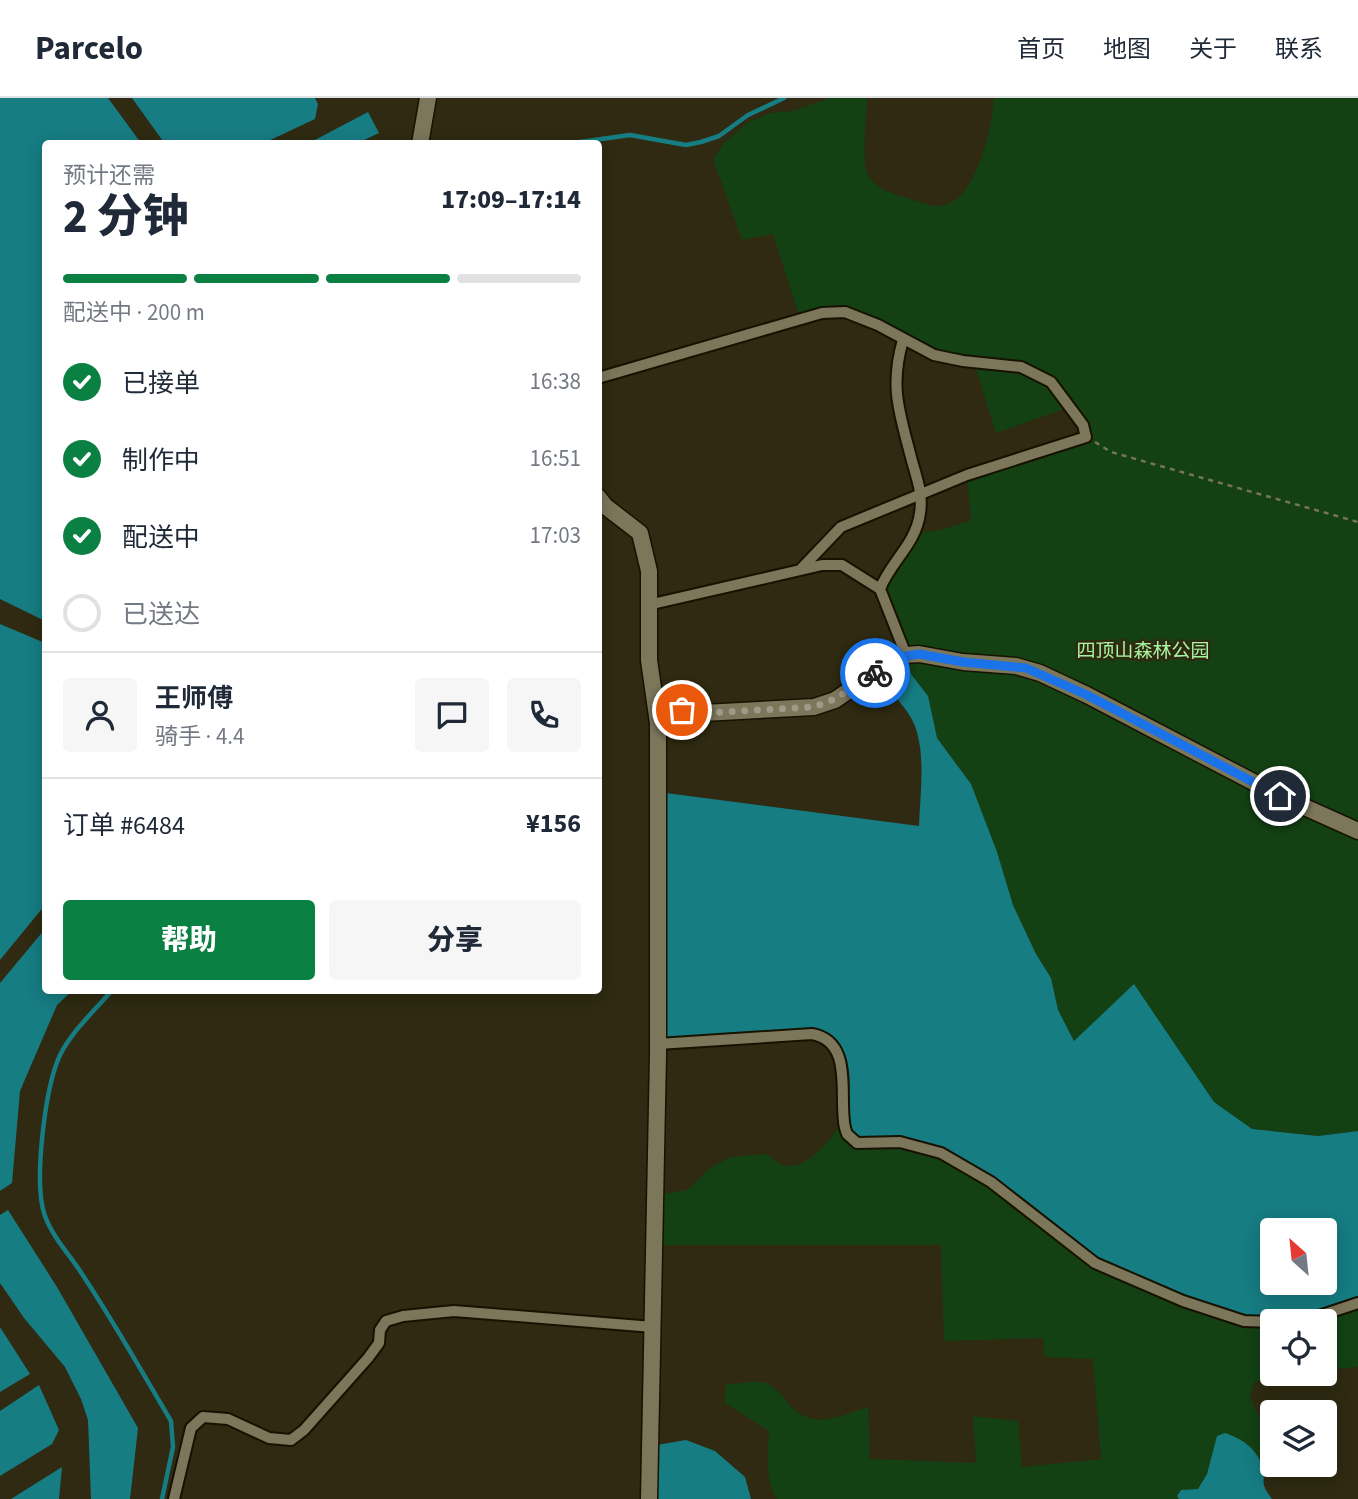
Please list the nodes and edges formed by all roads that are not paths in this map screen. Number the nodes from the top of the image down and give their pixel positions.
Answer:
1 (428, 98) edge
2 (421, 140) edge
3 (903, 340) junction
4 (602, 376) edge
5 (922, 494) junction
6 (602, 502) edge
7 (800, 570) junction
8 (880, 589) junction
9 (648, 605) junction
10 (906, 656) junction
11 (656, 705) junction
12 (1358, 831) edge
13 (658, 1044) junction
14 (1358, 1303) edge
15 (1337, 1310) edge
16 (1260, 1322) edge
17 (653, 1327) junction
18 (174, 1499) edge
19 (649, 1499) edge

1 - 2 main road
3 - 4 street
3 - 5 street
3 - 5 street
5 - 7 street
5 - 8 street
6 - 9 main road
7 - 8 street
7 - 9 street
8 - 10 street
9 - 11 main road
10 - 11 main road
10 - 12 main road
11 - 13 main road
13 - 16 street
13 - 17 main road
14 - 15 street
17 - 18 street
17 - 19 main road

